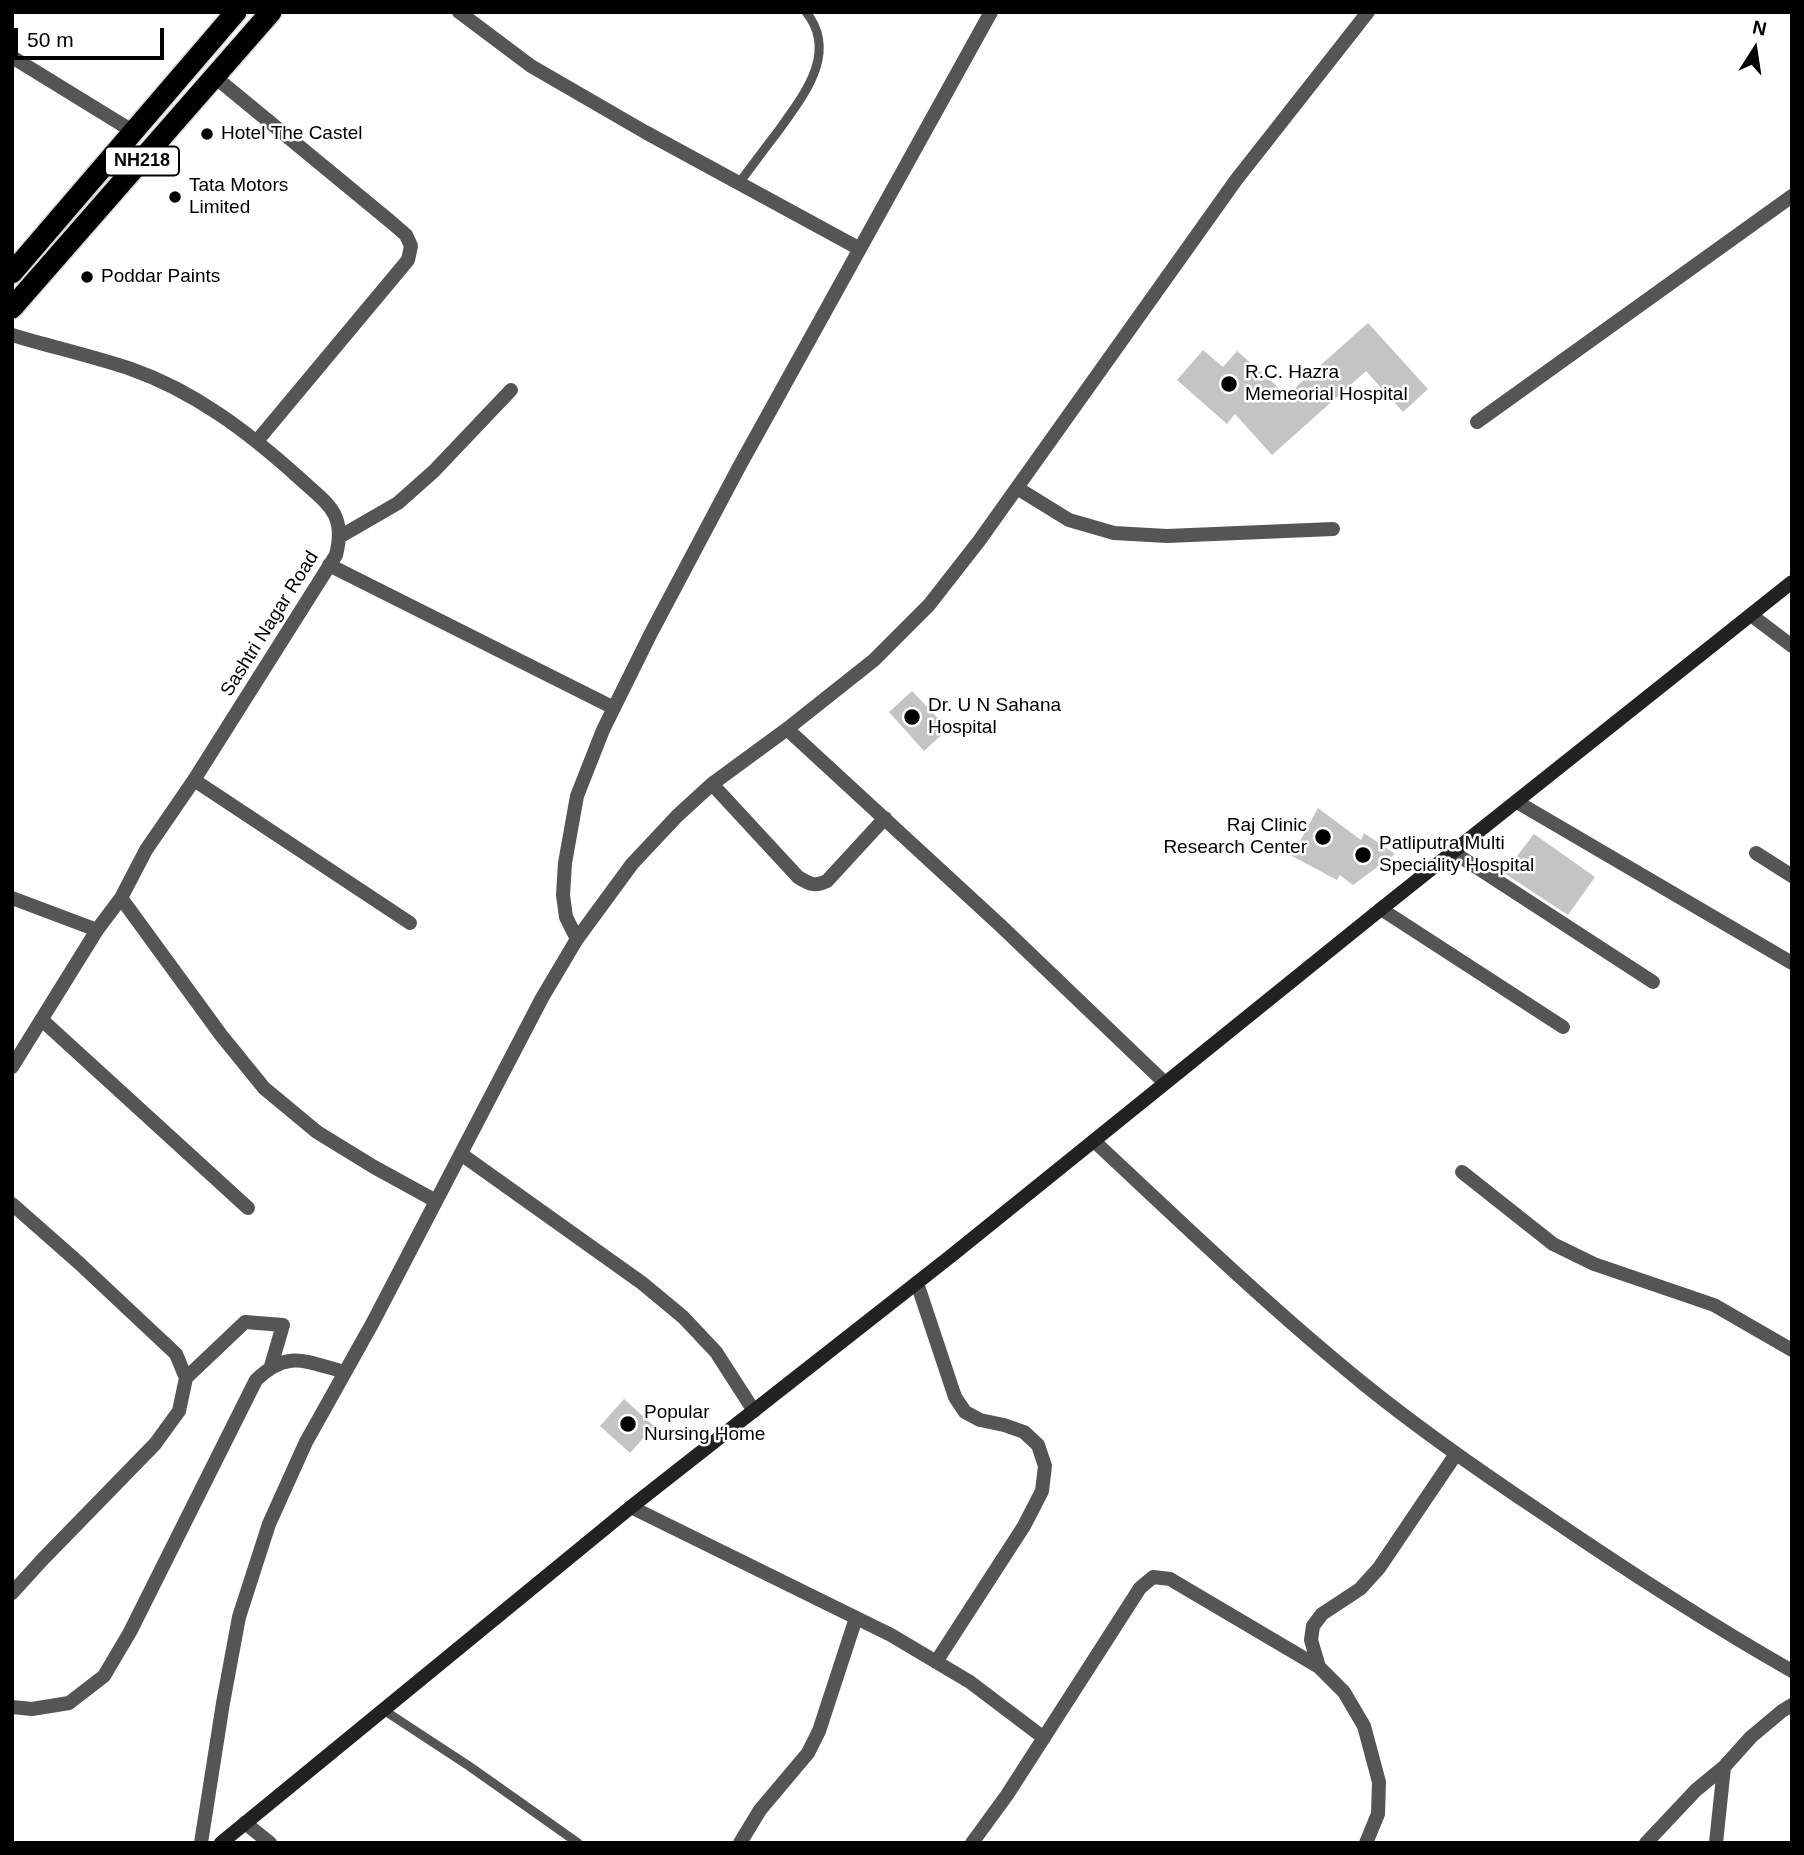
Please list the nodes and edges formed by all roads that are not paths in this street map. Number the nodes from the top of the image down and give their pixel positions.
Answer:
1 (236, 12) edge
2 (271, 12) edge
3 (459, 12) edge
4 (806, 12) edge
5 (991, 12) edge
6 (1368, 12) edge
7 (12, 57) edge
8 (215, 77) junction
9 (134, 132) junction
10 (739, 183) junction
11 (1792, 196) edge
12 (860, 249) junction
13 (12, 272) edge
14 (12, 308) edge
15 (12, 335) edge
16 (511, 390) dead end
17 (1477, 422) dead end
18 (257, 441) junction
19 (1017, 488) junction
20 (1333, 528) dead end
21 (341, 536) junction
22 (329, 565) junction
23 (1792, 582) edge
24 (1751, 615) junction
25 (1792, 646) edge
26 (614, 708) junction
27 (788, 729) junction
28 (194, 780) junction
29 (712, 784) junction
30 (1517, 802) junction
31 (885, 818) junction
32 (1453, 852) junction
33 (1756, 853) dead end
34 (1792, 876) edge
35 (12, 898) edge
36 (121, 898) junction
37 (1381, 909) junction
38 (410, 923) dead end
39 (97, 930) junction
40 (577, 939) junction
41 (1792, 963) edge
42 (1653, 982) dead end
43 (42, 1020) junction
44 (1563, 1027) dead end
45 (12, 1067) edge
46 (1165, 1083) junction
47 (1094, 1141) junction
48 (461, 1154) junction
49 (1462, 1172) dead end
50 (436, 1201) junction
51 (12, 1204) edge
52 (248, 1208) dead end
53 (918, 1283) junction
54 (1792, 1350) edge
55 (271, 1366) junction
56 (345, 1372) junction
57 (186, 1378) junction
58 (754, 1410) junction
59 (1456, 1454) junction
60 (631, 1507) junction
61 (12, 1594) edge
62 (856, 1618) junction
63 (936, 1662) junction
64 (1319, 1667) junction
65 (1792, 1671) edge
66 (1792, 1705) edge
67 (12, 1707) edge
68 (382, 1709) junction
69 (1044, 1738) junction
70 (1724, 1767) junction
71 (245, 1823) junction
72 (201, 1843) edge
73 (221, 1843) edge
74 (270, 1843) edge
75 (578, 1843) edge
76 (740, 1843) edge
77 (972, 1843) edge
78 (1366, 1843) edge
79 (1646, 1843) edge
80 (1716, 1843) edge

1 - 9 highway, NH218
2 - 8 highway, NH218
3 - 10 street
4 - 10 lane
5 - 12 street
6 - 19 street
7 - 9 street
8 - 14 highway, NH218
8 - 18 street
9 - 13 highway, NH218
10 - 12 street
11 - 17 street
12 - 26 street
15 - 18 street
16 - 21 street
18 - 21 street
19 - 20 street
19 - 27 street
21 - 22 street, Sashtri Nagar Road
22 - 26 street
22 - 28 street, Sashtri Nagar Road
23 - 24 main road
24 - 25 street
24 - 30 main road
26 - 40 street
27 - 29 street
27 - 31 street
28 - 36 street, Sashtri Nagar Road
28 - 38 street
29 - 31 street
29 - 40 street
30 - 32 main road
30 - 41 street
31 - 46 street
32 - 37 main road
32 - 42 street
33 - 34 street
35 - 39 street
36 - 39 street, Sashtri Nagar Road
36 - 50 street
37 - 44 street
37 - 46 main road
39 - 43 street, Sashtri Nagar Road
40 - 48 street
43 - 45 street, Sashtri Nagar Road
43 - 52 street
46 - 47 main road
47 - 53 main road
47 - 59 street
48 - 50 street
48 - 58 street
49 - 54 street
50 - 56 street
51 - 57 street
53 - 58 main road
53 - 63 street
55 - 56 street
55 - 57 street
55 - 67 street
56 - 72 street
57 - 61 street
58 - 60 main road
59 - 64 street
59 - 65 street
60 - 62 street
60 - 68 main road
62 - 63 street
62 - 76 street
63 - 69 street
64 - 69 street
64 - 78 street
66 - 70 street
68 - 71 main road
68 - 75 lane
69 - 77 street
70 - 79 street
70 - 80 street
71 - 73 main road
71 - 74 street

